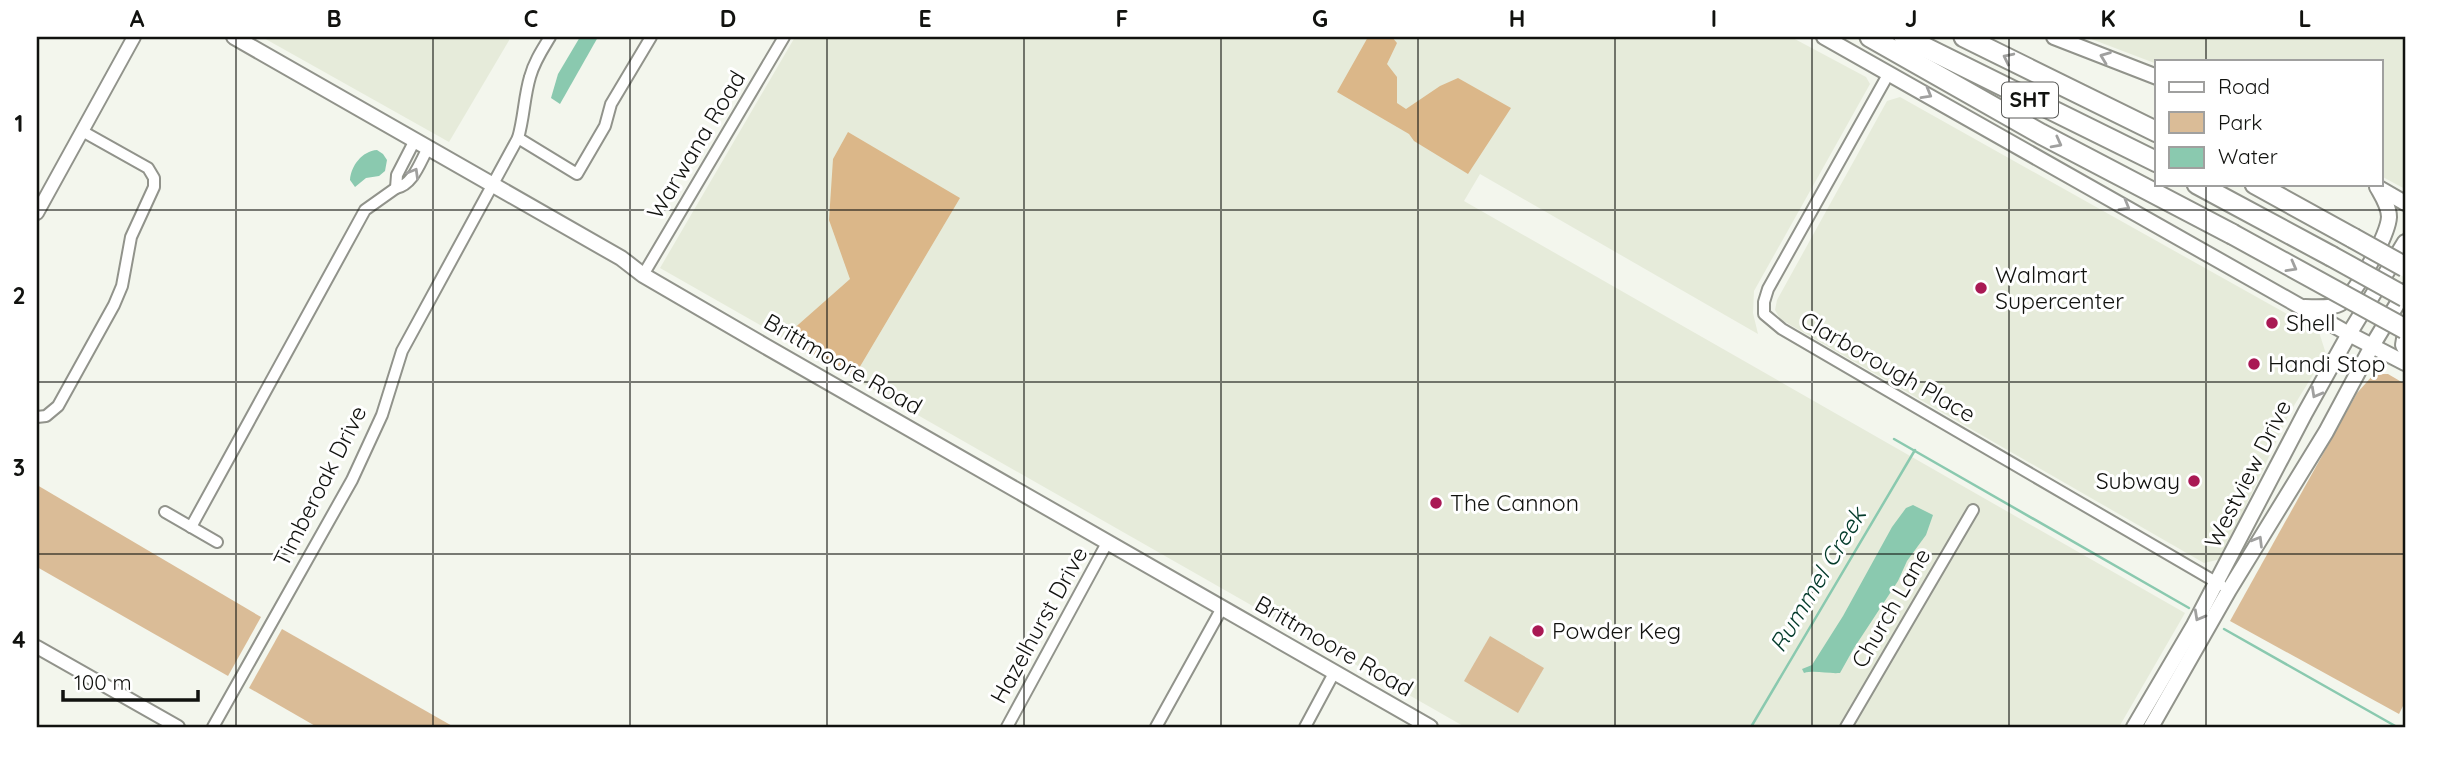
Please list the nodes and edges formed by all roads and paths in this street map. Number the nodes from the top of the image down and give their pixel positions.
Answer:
1 (134, 37) edge
2 (234, 37) edge
3 (550, 37) edge
4 (651, 37) edge
5 (784, 37) edge
6 (1824, 37) edge
7 (1870, 37) edge
8 (1904, 37) edge
9 (1964, 37) edge
10 (2054, 37) edge
11 (1889, 73) junction
12 (2155, 76) edge
13 (82, 131) junction
14 (2155, 131) edge
15 (517, 138) junction
16 (421, 144) junction
17 (2155, 161) edge
18 (493, 185) junction
19 (2201, 186) edge
20 (2259, 186) edge
21 (2374, 186) edge
22 (2405, 190) edge
23 (2405, 203) edge
24 (37, 213) edge
25 (2405, 242) edge
26 (2405, 267) edge
27 (643, 275) junction
28 (2405, 291) edge
29 (2405, 297) edge
30 (2304, 307) junction
31 (2405, 331) edge
32 (2349, 334) junction
33 (2372, 346) junction
34 (2405, 349) edge
35 (2405, 363) edge
36 (37, 417) edge
37 (1973, 510) dead end
38 (164, 512) dead end
39 (191, 527) junction
40 (217, 542) dead end
41 (1107, 543) junction
42 (2223, 586) junction
43 (1222, 608) junction
44 (37, 647) edge
45 (1334, 673) junction
46 (178, 727) edge
47 (213, 727) edge
48 (1007, 727) edge
49 (1156, 727) edge
50 (1305, 727) edge
51 (1430, 727) edge
52 (1846, 727) edge
53 (2134, 727) edge
54 (2151, 727) edge

1 - 13 street
2 - 16 main road, Brittmoore Road
3 - 15 street, Timberoak Drive
4 - 15 street
5 - 27 street, Warwana Road
6 - 11 main road
7 -> 31 highway, bridge
8 - 17 highway, SHT
14 -> 9 highway, SHT
12 -> 10 main road
11 -> 30 main road
11 - 42 street, Clarborough Place
13 - 24 street
13 - 36 street
15 - 18 street, Timberoak Drive
16 - 18 main road, Brittmoore Road
16 - 39 street
18 - 27 main road, Brittmoore Road
18 - 47 street, Timberoak Drive
19 - 29 highway, bridge
20 - 26 highway, bridge
21 - 22 main road
21 - 23 main road
21 - 30 main road
25 - 32 main road, Westview Drive
27 - 41 main road, Brittmoore Road
28 - 33 main road, Westview Drive
30 - 32 main road
31 - 34 main road
32 - 33 main road
32 -> 42 main road, Westview Drive
33 - 35 main road
42 -> 33 main road, Westview Drive
37 - 52 street, Church Lane
38 - 39 street
39 - 40 street
41 - 43 main road, Brittmoore Road
41 - 48 street, Hazelhurst Drive
42 -> 53 main road, Westview Drive
42 - 54 main road, Westview Drive
43 - 45 main road, Brittmoore Road
43 - 49 street
44 - 46 street
45 - 50 street
45 - 51 main road, Brittmoore Road

